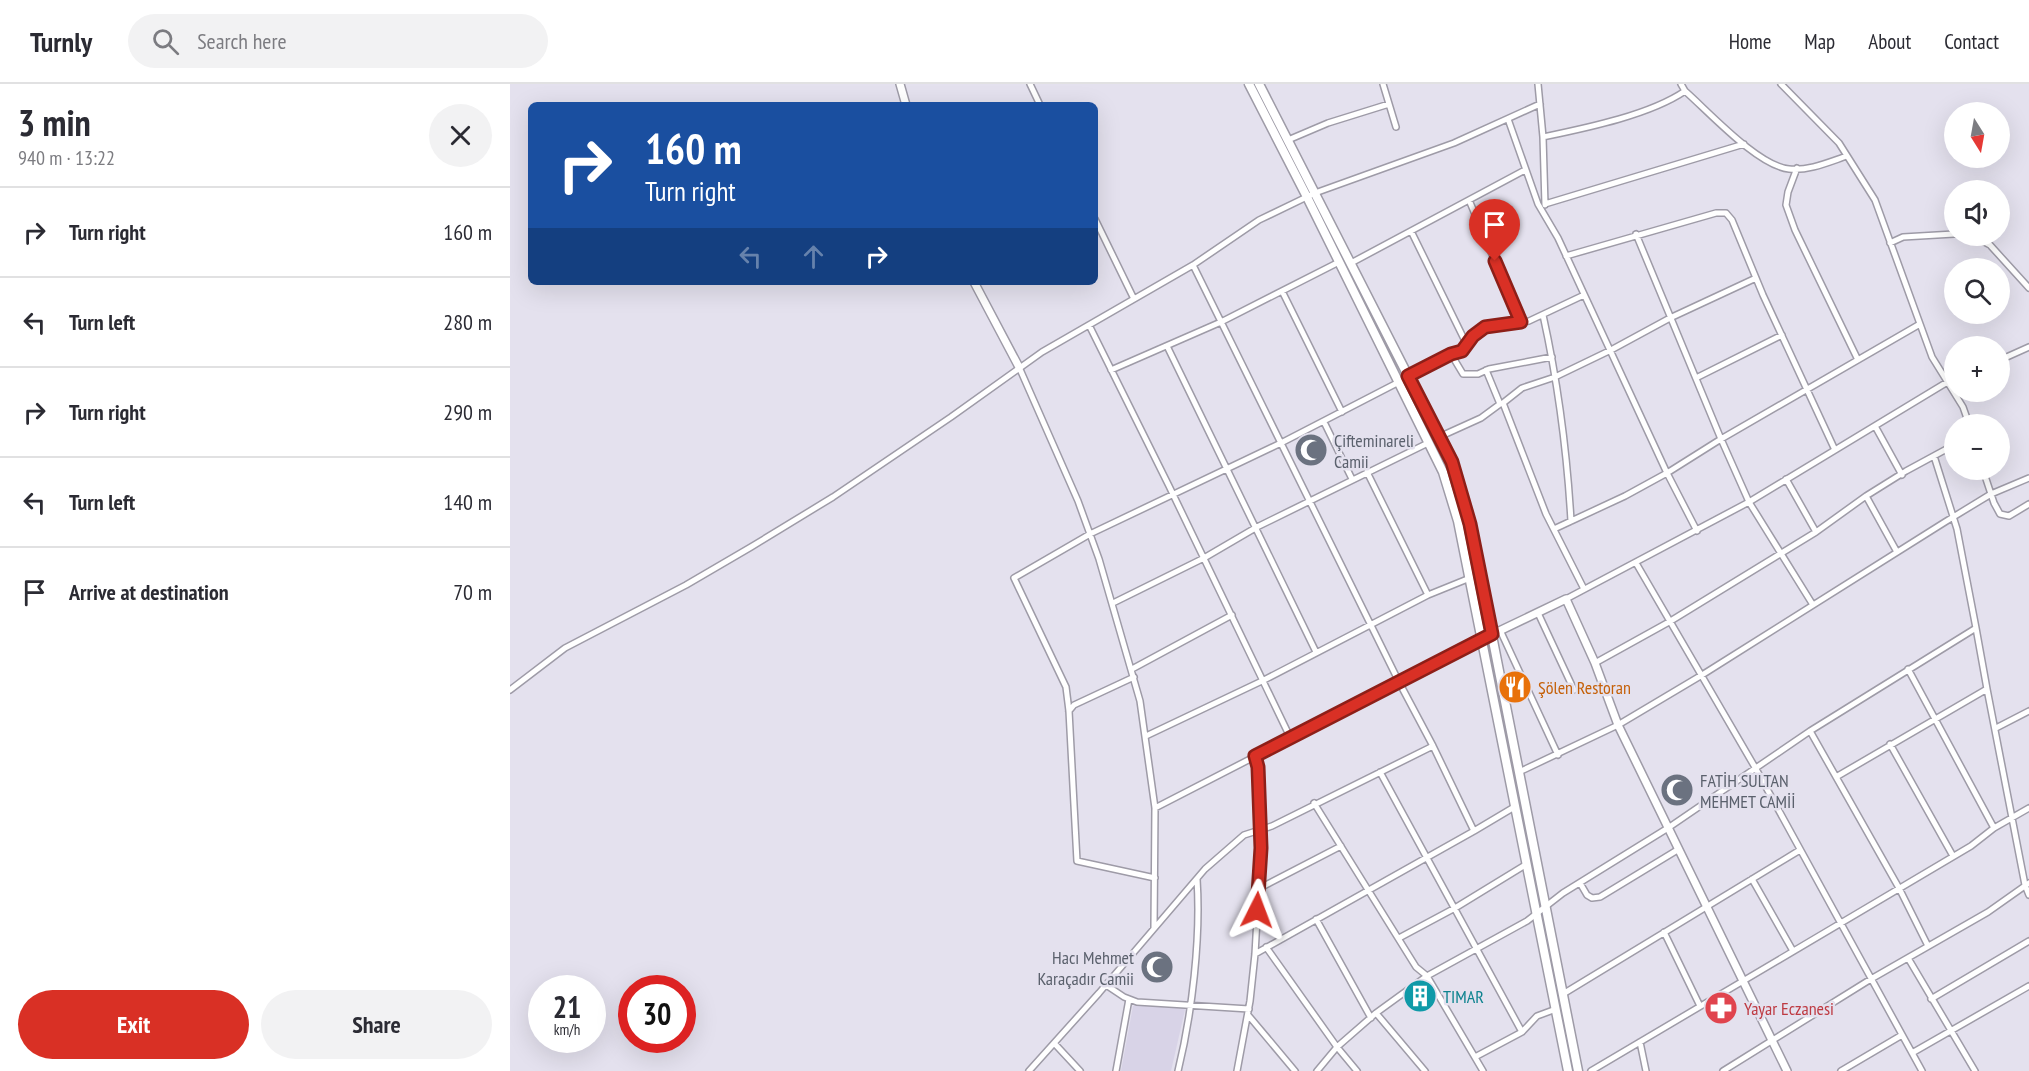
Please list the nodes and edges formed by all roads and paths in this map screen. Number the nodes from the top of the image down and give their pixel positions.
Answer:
1 (900, 84) edge
2 (1030, 84) edge
3 (1249, 84) edge
4 (1260, 84) edge
5 (1383, 84) edge
6 (1538, 84) edge
7 (1681, 84) edge
8 (1781, 84) edge
9 (1685, 91) junction
10 (905, 102) edge
11 (1039, 102) edge
12 (1389, 104) junction
13 (1540, 104) junction
14 (1508, 119) junction
15 (1396, 127) dead end
16 (1543, 137) junction
17 (1288, 140) junction
18 (1744, 144) junction
19 (1847, 156) junction
20 (1797, 168) junction
21 (1525, 170) junction
22 (1311, 195) junction
23 (1469, 200) junction
24 (1545, 204) junction
25 (1542, 213) junction
26 (1098, 225) edge
27 (1411, 231) junction
28 (1636, 234) junction
29 (1944, 235) edge
30 (1890, 243) junction
31 (1991, 246) edge
32 (1566, 256) junction
33 (1339, 262) junction
34 (1351, 263) junction
35 (1193, 265) junction
36 (1756, 278) junction
37 (976, 285) edge
38 (2029, 288) edge
39 (1282, 291) junction
40 (1584, 295) junction
41 (1134, 300) junction
42 (1543, 315) junction
43 (1671, 318) junction
44 (1221, 322) junction
45 (1521, 322) junction
46 (1920, 324) junction
47 (1089, 325) junction
48 (1782, 335) junction
49 (1467, 345) junction
50 (1167, 346) junction
51 (2029, 347) edge
52 (1611, 350) junction
53 (1451, 354) junction
54 (2010, 356) edge
55 (1552, 357) junction
56 (1858, 360) junction
57 (1019, 367) junction
58 (1111, 370) junction
59 (1486, 370) junction
60 (1408, 376) junction
61 (1555, 377) junction
62 (1696, 378) junction
63 (1944, 378) edge
64 (1399, 382) junction
65 (1944, 383) edge
66 (1808, 389) junction
67 (1502, 404) junction
68 (1342, 412) junction
69 (1324, 422) junction
70 (1875, 426) junction
71 (1439, 437) junction
72 (1721, 439) junction
73 (1281, 443) junction
74 (1428, 443) junction
75 (1835, 450) junction
76 (1944, 450) edge
77 (1934, 456) junction
78 (1228, 468) junction
79 (1367, 472) junction
80 (1667, 473) junction
81 (1902, 475) junction
82 (2029, 478) edge
83 (1352, 479) junction
84 (1786, 479) junction
85 (1986, 480) edge
86 (1991, 494) junction
87 (1174, 495) junction
88 (1866, 496) junction
89 (1310, 501) junction
90 (1749, 502) junction
91 (2029, 504) edge
92 (1953, 517) junction
93 (1571, 521) junction
94 (1257, 527) junction
95 (1554, 529) junction
96 (1696, 531) junction
97 (1816, 532) junction
98 (1090, 534) junction
99 (1897, 552) junction
100 (1781, 553) junction
101 (1204, 558) junction
102 (1636, 563) junction
103 (1470, 578) junction
104 (1584, 590) junction
105 (1428, 595) junction
106 (1566, 599) junction
107 (1113, 603) junction
108 (1813, 605) junction
109 (1538, 613) junction
110 (1232, 615) junction
111 (1669, 622) junction
112 (1371, 624) junction
113 (1976, 628) junction
114 (1496, 632) junction
115 (1482, 640) junction
116 (1316, 652) junction
117 (1595, 663) junction
118 (1132, 669) junction
119 (1908, 669) junction
120 (1702, 675) junction
121 (1134, 677) junction
122 (1264, 680) junction
123 (1399, 682) junction
124 (1987, 689) junction
125 (510, 690) edge
126 (1574, 690) dead end
127 (1069, 711) junction
128 (2029, 711) edge
129 (1935, 717) junction
130 (1618, 725) junction
131 (1996, 728) junction
132 (1810, 730) junction
133 (1146, 736) junction
134 (1290, 737) junction
135 (1890, 744) junction
136 (1433, 746) junction
137 (1558, 755) junction
138 (1255, 756) junction
139 (1756, 769) junction
140 (1380, 772) junction
141 (1520, 772) junction
142 (1836, 777) junction
143 (1314, 803) junction
144 (1516, 806) junction
145 (1155, 808) junction
146 (2029, 808) edge
147 (2013, 817) junction
148 (1668, 828) junction
149 (1994, 828) junction
150 (1260, 830) junction
151 (1474, 831) junction
152 (1341, 846) junction
153 (1678, 849) junction
154 (1800, 850) junction
155 (1953, 856) junction
156 (1428, 857) junction
157 (1527, 864) junction
158 (1155, 878) junction
159 (1197, 879) junction
160 (1752, 879) junction
161 (1580, 883) junction
162 (2027, 884) edge
163 (1899, 888) junction
164 (1258, 889) junction
165 (1369, 889) junction
166 (2029, 895) edge
167 (1545, 905) junction
168 (1707, 905) junction
169 (1455, 908) junction
170 (1537, 913) junction
171 (1316, 919) junction
172 (1840, 924) junction
173 (1154, 928) junction
174 (1664, 932) junction
175 (1399, 939) junction
176 (2029, 940) edge
177 (1928, 946) junction
178 (1266, 947) junction
179 (1478, 949) junction
180 (1793, 951) junction
181 (1255, 954) junction
182 (1908, 958) junction
183 (1427, 976) junction
184 (1744, 980) junction
185 (1871, 980) junction
186 (1106, 985) junction
187 (2029, 986) edge
188 (1563, 994) junction
189 (1129, 999) junction
190 (1931, 999) junction
191 (1191, 1004) junction
192 (1700, 1006) junction
193 (1556, 1009) junction
194 (1248, 1012) junction
195 (1376, 1013) junction
196 (1371, 1018) junction
197 (1950, 1030) junction
198 (1522, 1032) junction
199 (1902, 1035) junction
200 (1772, 1039) junction
201 (1640, 1042) junction
202 (1054, 1043) junction
203 (1337, 1047) junction
204 (1912, 1053) junction
205 (1475, 1057) junction
206 (1029, 1071) edge
207 (1080, 1071) edge
208 (1116, 1071) edge
209 (1178, 1071) edge
210 (1237, 1071) edge
211 (1295, 1071) edge
212 (1317, 1071) edge
213 (1357, 1071) edge
214 (1425, 1071) edge
215 (1483, 1071) edge
216 (1568, 1071) edge
217 (1578, 1071) edge
218 (1591, 1071) edge
219 (1646, 1071) edge
220 (1723, 1071) edge
221 (1787, 1071) edge
222 (1841, 1071) edge
223 (1922, 1071) edge
224 (1975, 1071) edge

1 - 10 street
2 - 11 street
3 - 22 main road
4 - 17 main road
5 - 12 street
6 - 13 street
7 - 9 street
8 - 19 street
9 - 16 street
9 - 18 street
12 - 15 street
12 - 17 street
13 - 14 street
13 - 16 street
14 - 21 street
14 - 22 street
16 - 24 street
17 - 22 main road
18 - 20 street
18 - 24 street
19 - 20 street
19 - 30 street
20 - 56 street
21 - 23 street
21 - 25 street
22 - 33 main road
22 - 34 main road
22 - 35 street
23 - 27 street
23 - 45 street
24 - 25 street
25 - 32 street
26 - 41 street
27 - 34 street
27 - 49 street
28 - 32 street
28 - 36 street
28 - 43 street
29 - 30 street
30 - 46 street
31 - 38 street
32 - 40 street
33 - 39 street
33 - 64 main road
34 - 60 main road
35 - 41 street
35 - 44 street
36 - 43 street
36 - 48 street
37 - 57 street
39 - 44 street
39 - 68 street
40 - 42 street
40 - 52 street
41 - 47 street
42 - 45 street
42 - 55 street
43 - 52 street
43 - 62 street
44 - 50 street
44 - 73 street
45 - 49 street
46 - 56 street
46 - 63 street
47 - 57 street
47 - 58 street
48 - 62 street
48 - 66 street
49 - 53 street
50 - 58 street
50 - 78 street
51 - 54 street
52 - 61 street
52 - 80 street
53 - 59 street
53 - 60 street
55 - 59 street
55 - 61 street
56 - 66 street
57 - 98 street
57 - 125 street
58 - 87 street
59 - 67 street
60 - 64 street
60 - 71 main road
61 - 67 street
61 - 93 street
62 - 72 street
64 - 68 street
64 - 74 main road
65 - 70 street
66 - 72 street
66 - 75 street
67 - 71 street
67 - 95 street
68 - 69 street
69 - 73 street
69 - 83 street
70 - 75 street
70 - 81 street
71 - 114 main road
72 - 80 street
72 - 90 street
73 - 78 street
73 - 89 street
74 - 79 street
74 - 103 main road
75 - 84 street
76 - 77 street
77 - 81 street
77 - 92 street
78 - 87 street
78 - 94 street
79 - 83 street
79 - 105 street
80 - 93 street
80 - 96 street
81 - 88 street
82 - 86 street
83 - 89 street
84 - 90 street
84 - 97 street
85 - 86 street
86 - 91 street
86 - 92 street
87 - 98 street
87 - 101 street
88 - 97 street
88 - 99 street
89 - 94 street
89 - 112 street
90 - 96 street
90 - 100 street
92 - 99 street
92 - 113 street
93 - 95 street
94 - 101 street
94 - 116 street
95 - 104 street
96 - 102 street
97 - 100 street
98 - 107 street
98 - 127 street
99 - 108 street
100 - 108 street
100 - 111 street
101 - 107 street
101 - 110 street
102 - 104 street
102 - 111 street
103 - 105 street
103 - 115 main road
104 - 106 street
105 - 112 street
106 - 109 street
106 - 117 street
107 - 118 street
108 - 120 street
109 - 114 street
109 - 126 street
110 - 118 street
110 - 122 street
111 - 117 street
111 - 120 street
112 - 116 street
112 - 123 street
113 - 119 street
113 - 124 street
114 - 115 street
114 - 137 street
114 - 141 main road
115 - 123 street
115 - 144 main road
116 - 122 street
117 - 130 street
118 - 121 street
119 - 129 street
119 - 132 street
120 - 130 street
120 - 139 street
121 - 127 street
121 - 133 street
122 - 133 street
122 - 134 street
123 - 134 street
123 - 136 street
124 - 129 street
124 - 131 street
127 - 158 street
128 - 131 street
129 - 135 street
129 - 149 street
130 - 137 street
130 - 148 street
131 - 147 street
132 - 139 street
132 - 142 street
133 - 145 street
134 - 138 street
135 - 142 street
135 - 155 street
136 - 140 street
136 - 151 street
137 - 141 street
138 - 145 street
138 - 150 street
139 - 148 street
139 - 154 street
140 - 143 street
140 - 156 street
141 - 167 main road
142 - 163 street
143 - 150 street
143 - 152 street
144 - 151 street
144 - 157 main road
145 - 158 street
146 - 147 street
147 - 149 street
147 - 162 street
148 - 153 street
148 - 161 street
149 - 155 street
150 - 159 street
150 - 164 street
151 - 156 street
152 - 164 street
152 - 165 street
153 - 161 street
153 - 168 street
154 - 160 street
154 - 172 street
155 - 163 street
156 - 165 street
156 - 169 street
157 - 169 street
157 - 170 main road
158 - 173 street
159 - 173 street
159 - 191 street
160 - 168 street
160 - 180 street
161 - 167 street
162 - 166 street
162 - 177 street
163 - 172 street
163 - 177 street
164 - 181 street
165 - 171 street
165 - 175 street
167 - 170 street
167 - 188 main road
168 - 174 street
168 - 184 street
169 - 175 street
169 - 179 street
170 - 179 street
170 - 193 main road
171 - 178 street
171 - 196 street
172 - 180 street
172 - 185 street
173 - 186 street
174 - 188 street
174 - 192 street
175 - 183 street
176 - 190 street
177 - 182 street
178 - 181 street
178 - 203 street
179 - 183 street
179 - 198 street
180 - 184 street
181 - 194 street
182 - 185 street
182 - 190 street
183 - 195 street
183 - 205 street
184 - 192 street
184 - 200 street
185 - 199 street
185 - 200 street
186 - 189 street
186 - 202 street
187 - 197 street
188 - 217 main road
189 - 191 street
189 - 208 street
190 - 197 street
191 - 194 street
191 - 209 street
192 - 201 street
193 - 198 street
193 - 216 main road
194 - 210 street
194 - 211 street
195 - 196 street
195 - 214 street
196 - 203 street
197 - 204 street
197 - 224 street
198 - 205 street
199 - 204 street
199 - 222 street
200 - 220 street
200 - 221 street
201 - 218 street
201 - 219 street
202 - 206 street
202 - 207 street
203 - 212 street
203 - 213 street
204 - 223 street
205 - 215 street

